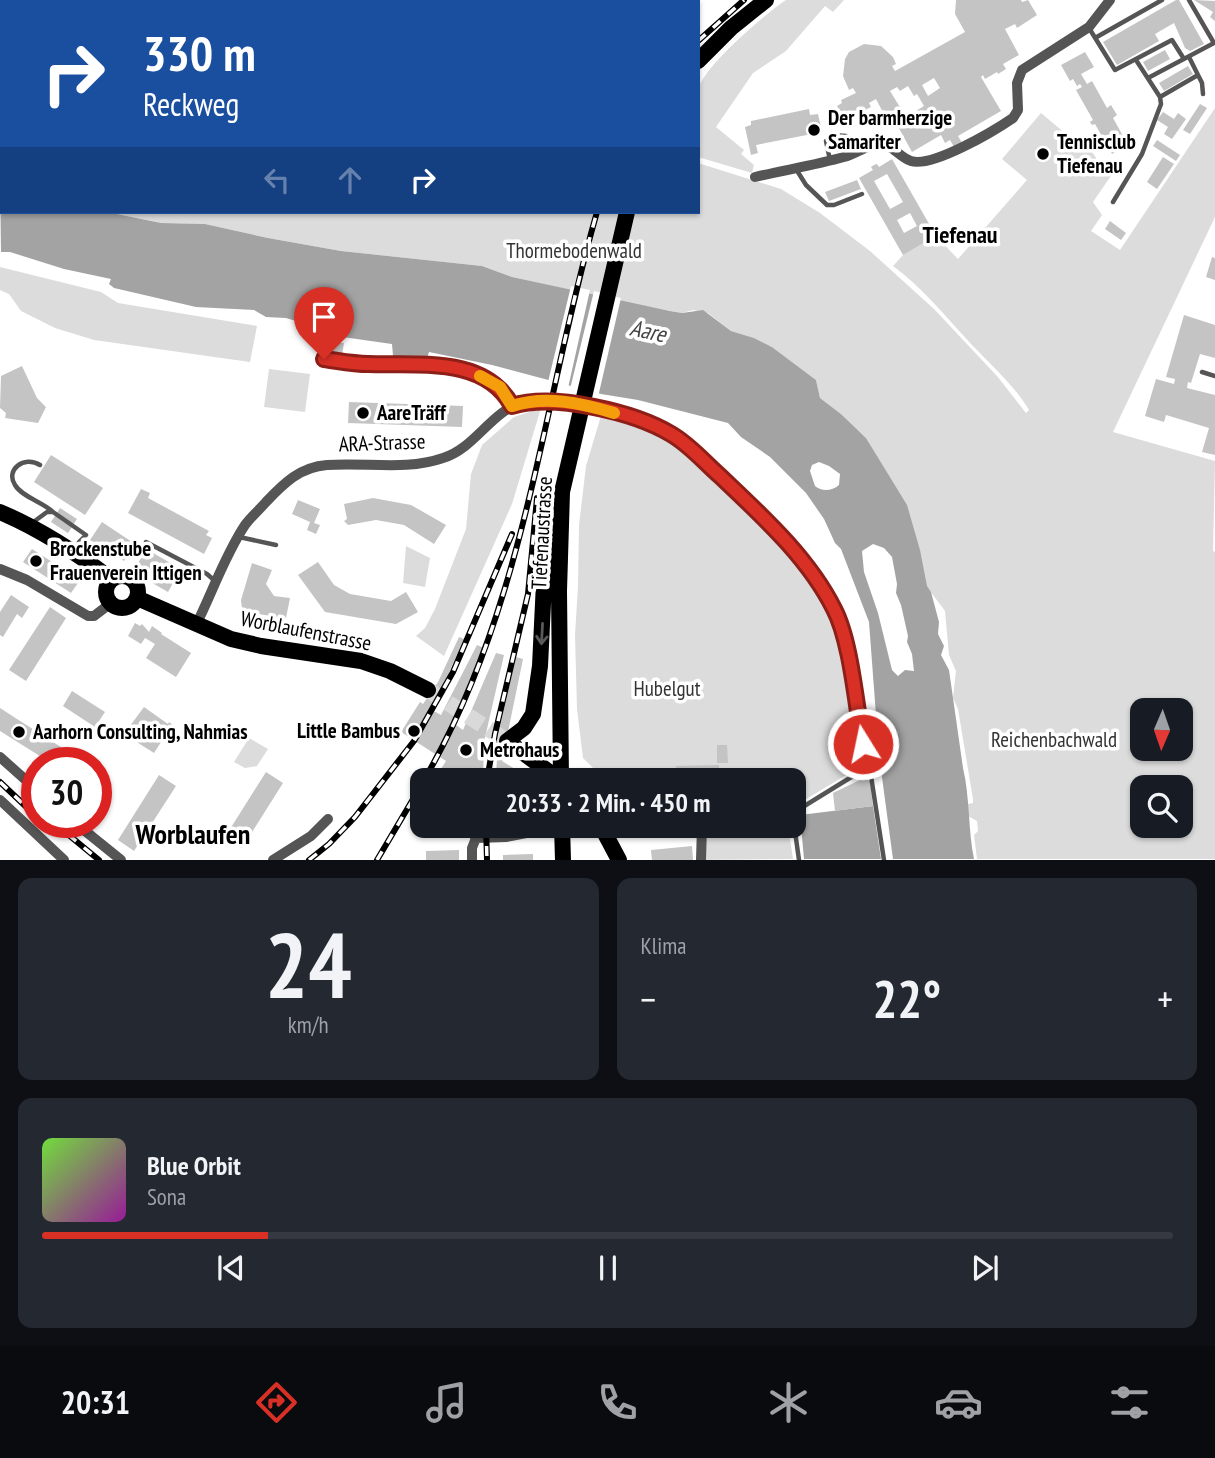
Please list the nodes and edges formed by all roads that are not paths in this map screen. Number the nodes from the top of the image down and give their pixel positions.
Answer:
1 (766, 0) edge
2 (1110, 0) edge
3 (1162, 0) edge
4 (1189, 0) edge
5 (1089, 27) junction
6 (1095, 38) junction
7 (1215, 43) edge
8 (1186, 58) junction
9 (700, 59) edge
10 (1136, 60) junction
11 (1198, 75) junction
12 (1148, 78) junction
13 (1203, 94) dead end
14 (1160, 97) junction
15 (855, 154) junction
16 (830, 161) junction
17 (795, 168) junction
18 (755, 177) dead end
19 (862, 194) dead end
20 (1113, 202) dead end
21 (627, 214) edge
22 (324, 359) dead end
23 (1202, 372) dead end
24 (1215, 376) edge
25 (512, 406) junction
26 (40, 465) dead end
27 (0, 512) edge
28 (53, 512) junction
29 (560, 522) junction
30 (30, 525) junction
31 (238, 537) junction
32 (146, 542) dead end
33 (276, 545) dead end
34 (78, 554) junction
35 (0, 569) edge
36 (111, 579) junction
37 (217, 583) junction
38 (137, 598) junction
39 (111, 603) junction
40 (196, 625) junction
41 (428, 690) tunnel mouth
42 (863, 744) joint
43 (0, 757) edge
44 (544, 768) edge
45 (561, 768) edge
46 (866, 768) junction
47 (21, 776) edge
48 (0, 800) edge
49 (806, 807) edge
50 (328, 819) dead end
51 (94, 838) edge
52 (478, 838) edge
53 (562, 838) edge
54 (608, 838) edge
55 (702, 838) edge
56 (796, 838) edge
57 (474, 840) joint
58 (64, 859) edge
59 (121, 859) edge
60 (273, 859) edge
61 (472, 859) edge
62 (563, 859) edge
63 (619, 859) edge
64 (701, 859) edge
65 (799, 859) edge
66 (884, 859) edge

1 - 9 main road
2 - 5 street
3 - 6 lane
4 - 7 lane
5 - 6 lane
5 - 15 street
6 - 10 lane
7 - 8 lane
8 - 10 lane
8 - 11 lane
8 - 12 lane
10 - 12 lane
11 - 13 lane
11 - 14 lane
12 - 14 lane
14 - 20 lane
15 - 16 street
15 - 16 lane
16 - 17 street
17 - 18 street
17 - 19 lane
21 - 29 main road, Tiefenaustrasse
22 - 25 lane
23 - 24 lane
25 - 31 street, ARA-Strasse
25 - 42 street
26 - 28 lane
27 - 30 main road
28 - 30 lane
28 - 34 lane
29 -> 44 main road
29 - 45 main road, Tiefenaustrasse
30 - 34 main road
31 - 33 lane
31 - 37 street, ARA-Strasse
32 - 37 lane
34 - 36 main road
35 - 39 street
36 - 38 main road
36 - 39 main road
37 - 40 street, ARA-Strasse
38 - 39 main road
38 - 40 main road, Worblaufenstrasse
40 - 41 main road, Worblaufenstrasse
42 - 46 lane
43 - 47 street
46 - 49 lane
46 - 66 lane
48 - 58 street
50 - 60 street
51 - 59 street
52 - 57 street
53 - 62 main road
54 - 63 main road
55 - 64 street
56 - 65 lane
57 - 61 street

